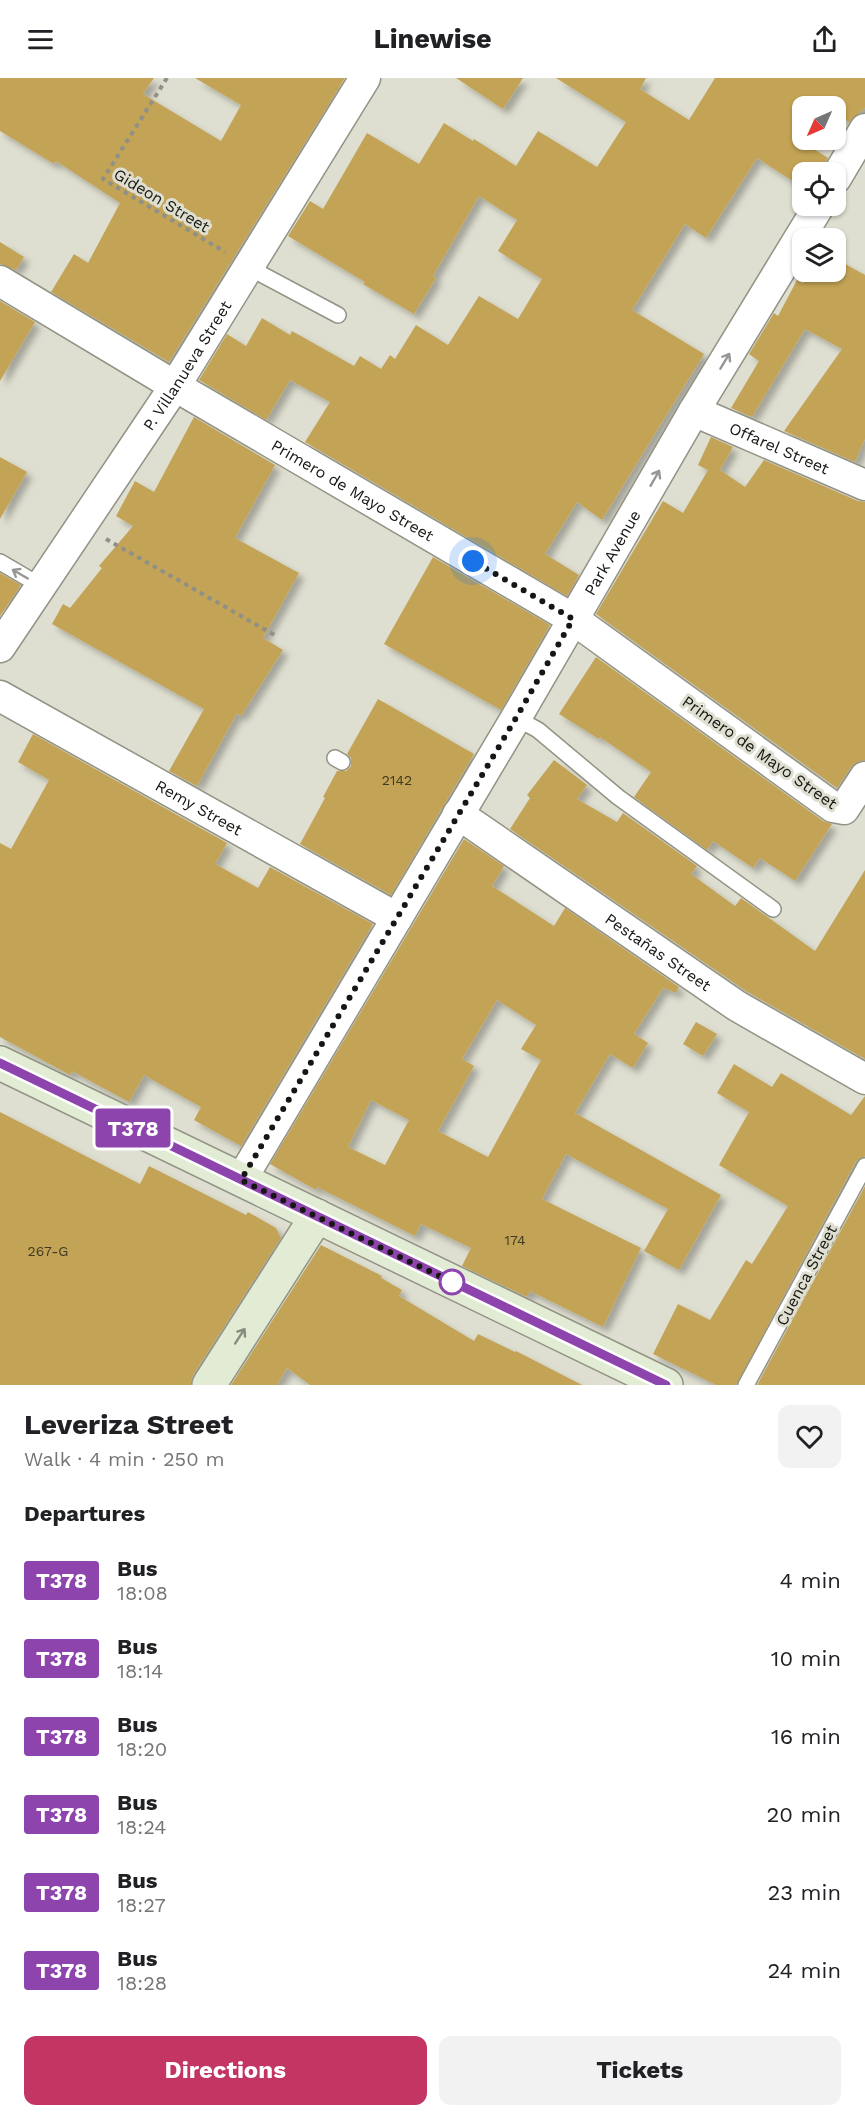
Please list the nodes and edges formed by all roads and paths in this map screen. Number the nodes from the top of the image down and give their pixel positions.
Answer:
1 (167, 78) edge
2 (365, 78) edge
3 (865, 129) edge
4 (845, 162) edge
5 (813, 216) edge
6 (248, 267) junction
7 (0, 281) edge
8 (338, 315) dead end
9 (175, 386) junction
10 (694, 411) junction
11 (861, 474) edge
12 (82, 525) junction
13 (0, 562) edge
14 (41, 586) junction
15 (573, 619) junction
16 (278, 637) dead end
17 (0, 647) edge
18 (0, 696) edge
19 (516, 718) junction
20 (865, 777) edge
21 (450, 819) junction
22 (773, 909) dead end
23 (397, 918) junction
24 (0, 1063) edge
25 (865, 1079) edge
26 (865, 1166) edge
27 (241, 1180) junction
28 (317, 1216) junction
29 (625, 1377) edge
30 (208, 1385) edge
31 (666, 1385) edge
32 (746, 1385) edge

1 - 6 path, Gideon Street
2 - 6 street, P. Villanueva Street
3 - 4 street
10 -> 5 street, Park Avenue
6 - 8 lane
6 - 9 street, P. Villanueva Street
7 - 9 street, Primero de Mayo Street
9 - 12 street, P. Villanueva Street
9 - 15 street, Primero de Mayo Street
10 - 11 street, Offarel Street
15 -> 10 street, Park Avenue
12 - 14 street, P. Villanueva Street
12 - 16 path
14 -> 13 lane
14 - 17 street, P. Villanueva Street
15 - 19 street, Park Avenue
15 - 20 street, Primero de Mayo Street
18 - 23 street, Remy Street
19 - 21 street, Park Avenue
19 - 22 lane
21 - 23 street, Park Avenue
21 - 25 street, Pestañas Street
23 - 27 street, Park Avenue
24 - 27 main road
26 - 32 lane, Cuenca Street
27 - 28 main road
28 - 29 main road
30 -> 28 main road
29 - 31 main road

